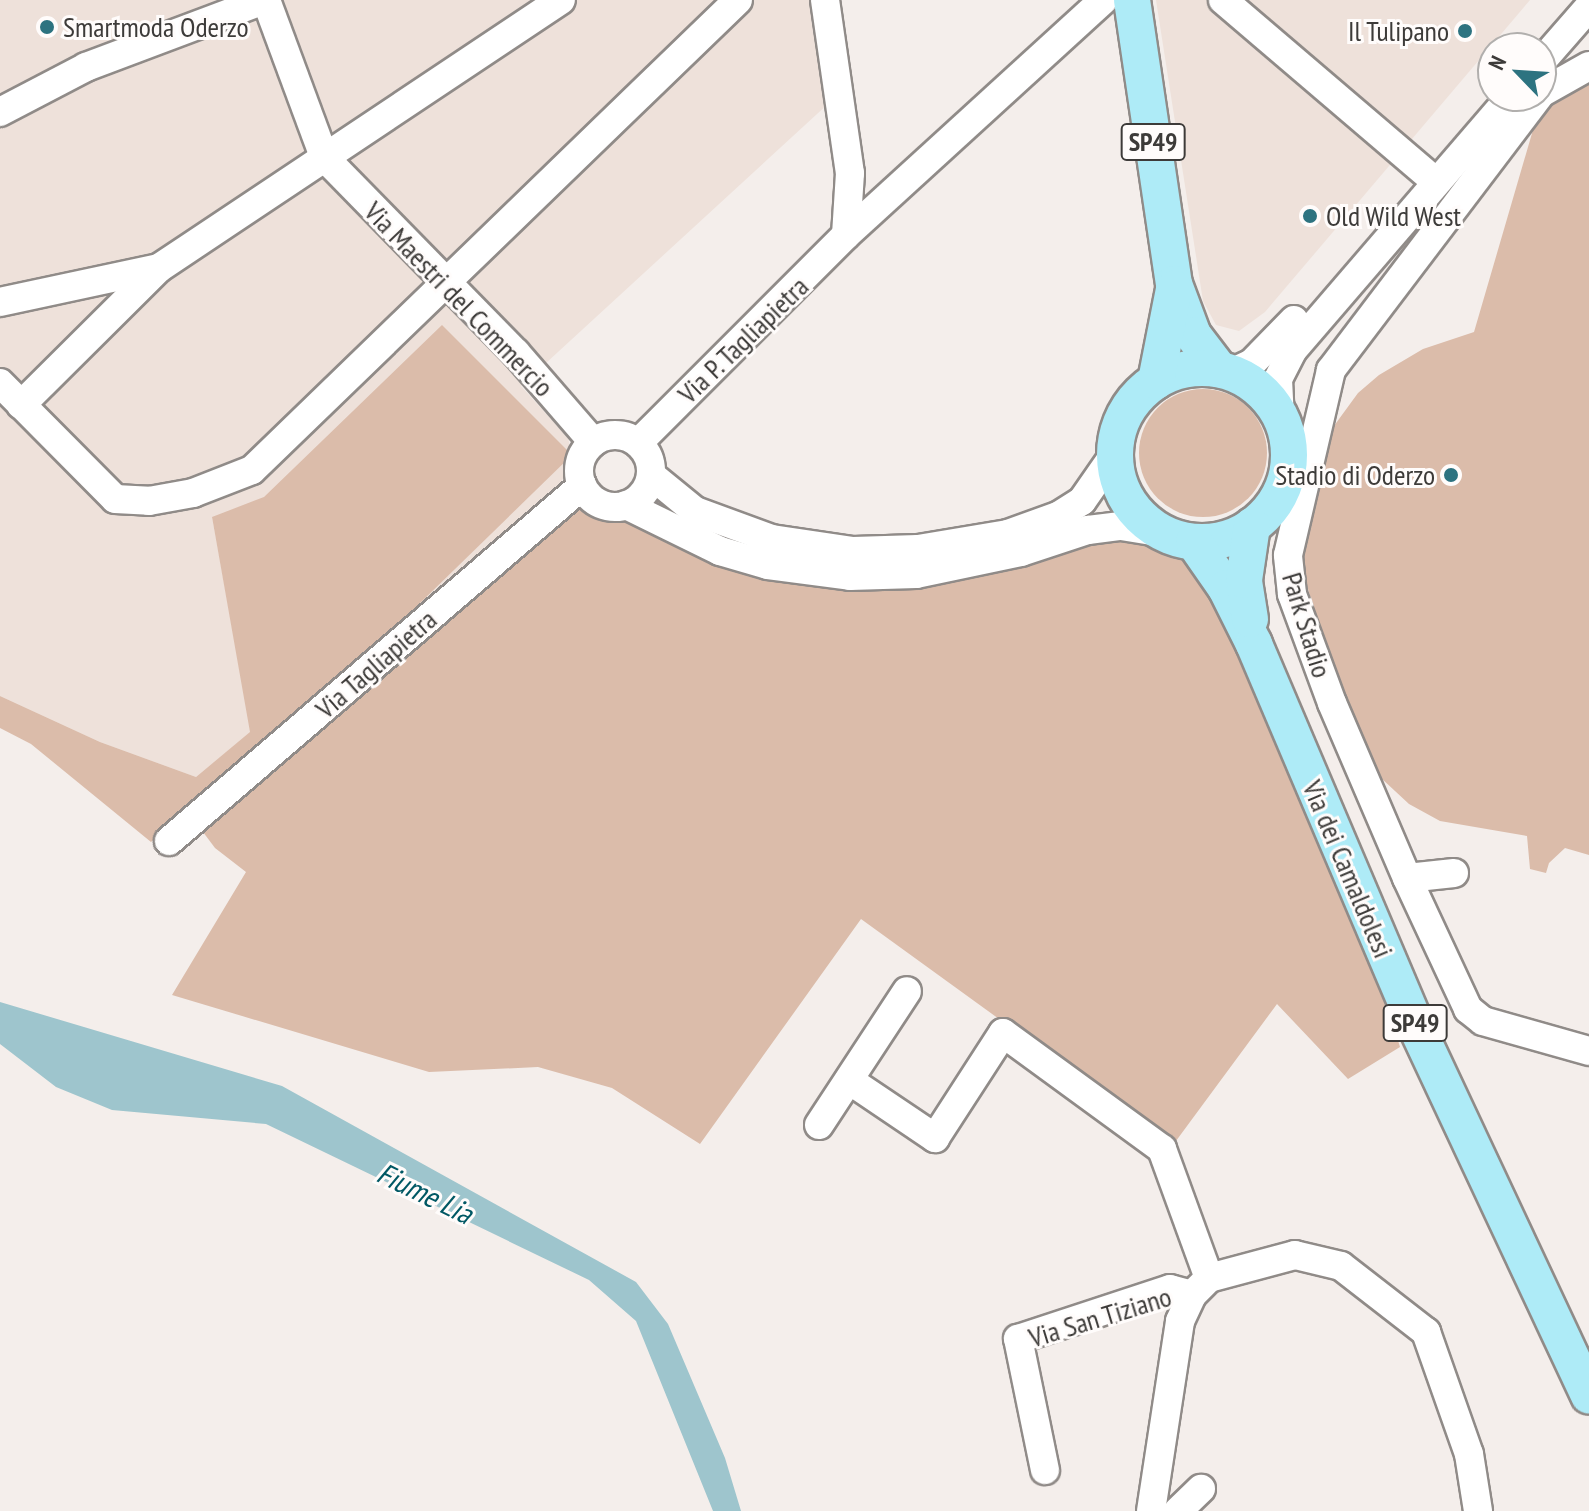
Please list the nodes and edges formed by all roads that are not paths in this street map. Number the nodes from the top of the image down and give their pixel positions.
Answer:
1 (265, 0) edge
2 (561, 0) edge
3 (738, 0) edge
4 (825, 0) edge
5 (1103, 0) edge
6 (1132, 0) edge
7 (1223, 0) edge
8 (1570, 0) edge
9 (1589, 7) edge
10 (1543, 32) edge
11 (1557, 44) edge
12 (1589, 66) edge
13 (1557, 84) edge
14 (0, 112) edge
15 (1477, 112) edge
16 (1495, 112) edge
17 (1526, 112) edge
18 (324, 157) junction
19 (1430, 176) junction
20 (846, 235) junction
21 (159, 268) junction
22 (447, 284) junction
23 (1174, 284) junction
24 (0, 302) edge
25 (1225, 371) junction
26 (1156, 381) junction
27 (0, 383) edge
28 (21, 405) junction
29 (1280, 419) junction
30 (593, 442) junction
31 (638, 443) junction
32 (1114, 455) junction
33 (651, 475) junction
34 (582, 486) junction
35 (626, 505) junction
36 (1252, 526) junction
37 (1177, 537) junction
38 (1254, 644) junction
39 (169, 841) dead end
40 (1454, 873) dead end
41 (1407, 878) junction
42 (907, 991) dead end
43 (1589, 1051) edge
44 (849, 1080) junction
45 (819, 1125) dead end
46 (1201, 1286) junction
47 (1589, 1396) edge
48 (1045, 1470) dead end
49 (1201, 1489) dead end
50 (1151, 1511) edge
51 (1178, 1511) edge
52 (1478, 1511) edge

1 - 14 street
1 - 18 street
2 - 18 street
3 - 22 street
4 - 20 street
5 - 20 street, Via P. Tagliapietra
6 - 23 main road, SP49
7 - 19 street
8 - 10 street
9 - 11 street
12 - 13 street, Park Stadio
15 - 19 street
16 - 19 street
17 - 41 street, Park Stadio
18 - 21 street
18 - 22 street, Via Maestri del Commercio
19 - 25 street
19 - 29 street
20 - 31 street, Via P. Tagliapietra
21 - 24 street
21 - 28 street
22 - 28 street
22 - 30 street, Via Maestri del Commercio
23 - 25 main road, SP49
23 - 26 main road, SP49
25 - 26 main road
25 - 29 main road, SP49
26 - 32 main road
27 - 28 street
29 - 36 main road, SP49
30 - 31 street
30 - 34 street
31 - 33 street
32 - 33 street
32 - 37 main road, SP49
33 - 35 street
34 - 35 street
34 - 39 street, Via Tagliapietra
35 - 37 street
36 - 37 main road
36 - 38 main road, Via dei Camaldolesi / SP49
37 - 38 main road, Via dei Camaldolesi / SP49
38 - 47 main road, Via dei Camaldolesi / SP49
40 - 41 street
41 - 43 street, Park Stadio
42 - 44 street
44 - 45 street
44 - 46 street
46 - 48 street, Via San Tiziano
46 - 50 street
46 - 52 street, Via San Tiziano
49 - 51 street

